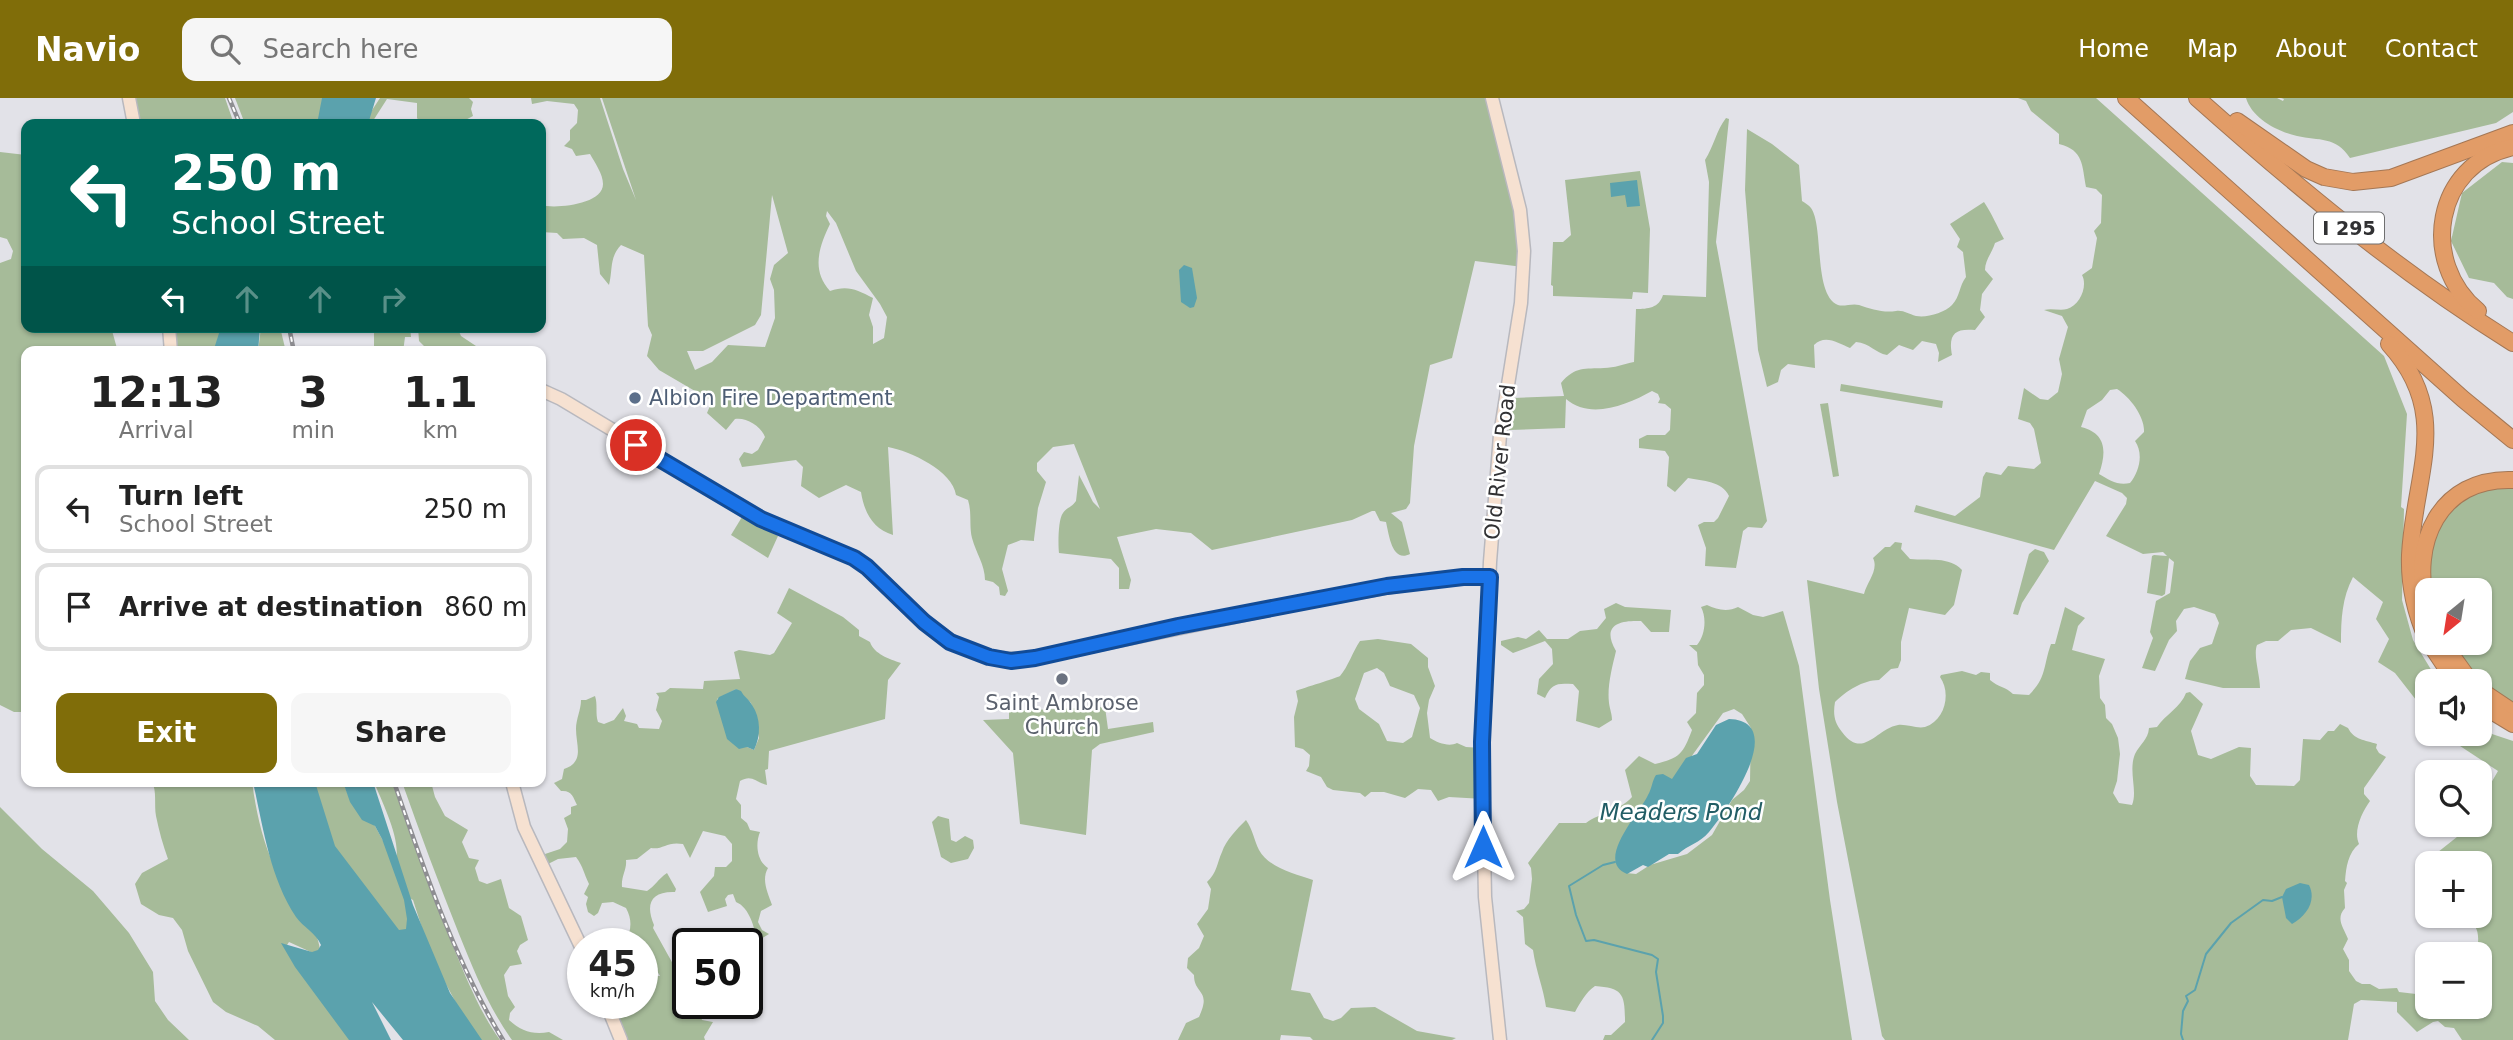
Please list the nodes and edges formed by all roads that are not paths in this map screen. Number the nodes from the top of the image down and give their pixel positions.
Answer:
1 (128, 98) edge
2 (1492, 98) edge
3 (2126, 98) edge
4 (2197, 98) edge
5 (2206, 98) edge
6 (133, 119) edge
7 (2513, 133) edge
8 (2513, 147) edge
9 (2306, 259) junction
10 (2513, 340) edge
11 (546, 392) edge
12 (2513, 440) edge
13 (2513, 480) edge
14 (1490, 577) junction
15 (2423, 578) edge
16 (2415, 600) edge
17 (2492, 698) edge
18 (2492, 711) edge
19 (2513, 712) edge
20 (2513, 724) edge
21 (513, 787) edge
22 (572, 928) edge
23 (612, 1019) edge
24 (621, 1040) edge
25 (1500, 1040) edge

1 - 6 street
2 - 14 street, Old River Road
3 - 9 highway, I 295
4 - 10 highway, I 295
5 - 7 highway
8 - 10 highway
9 - 12 highway, I 295
9 - 16 highway
11 - 14 street
13 - 15 highway
14 - 25 street, Old River Road
17 - 19 highway
18 - 20 highway
21 - 22 street
23 - 24 street

